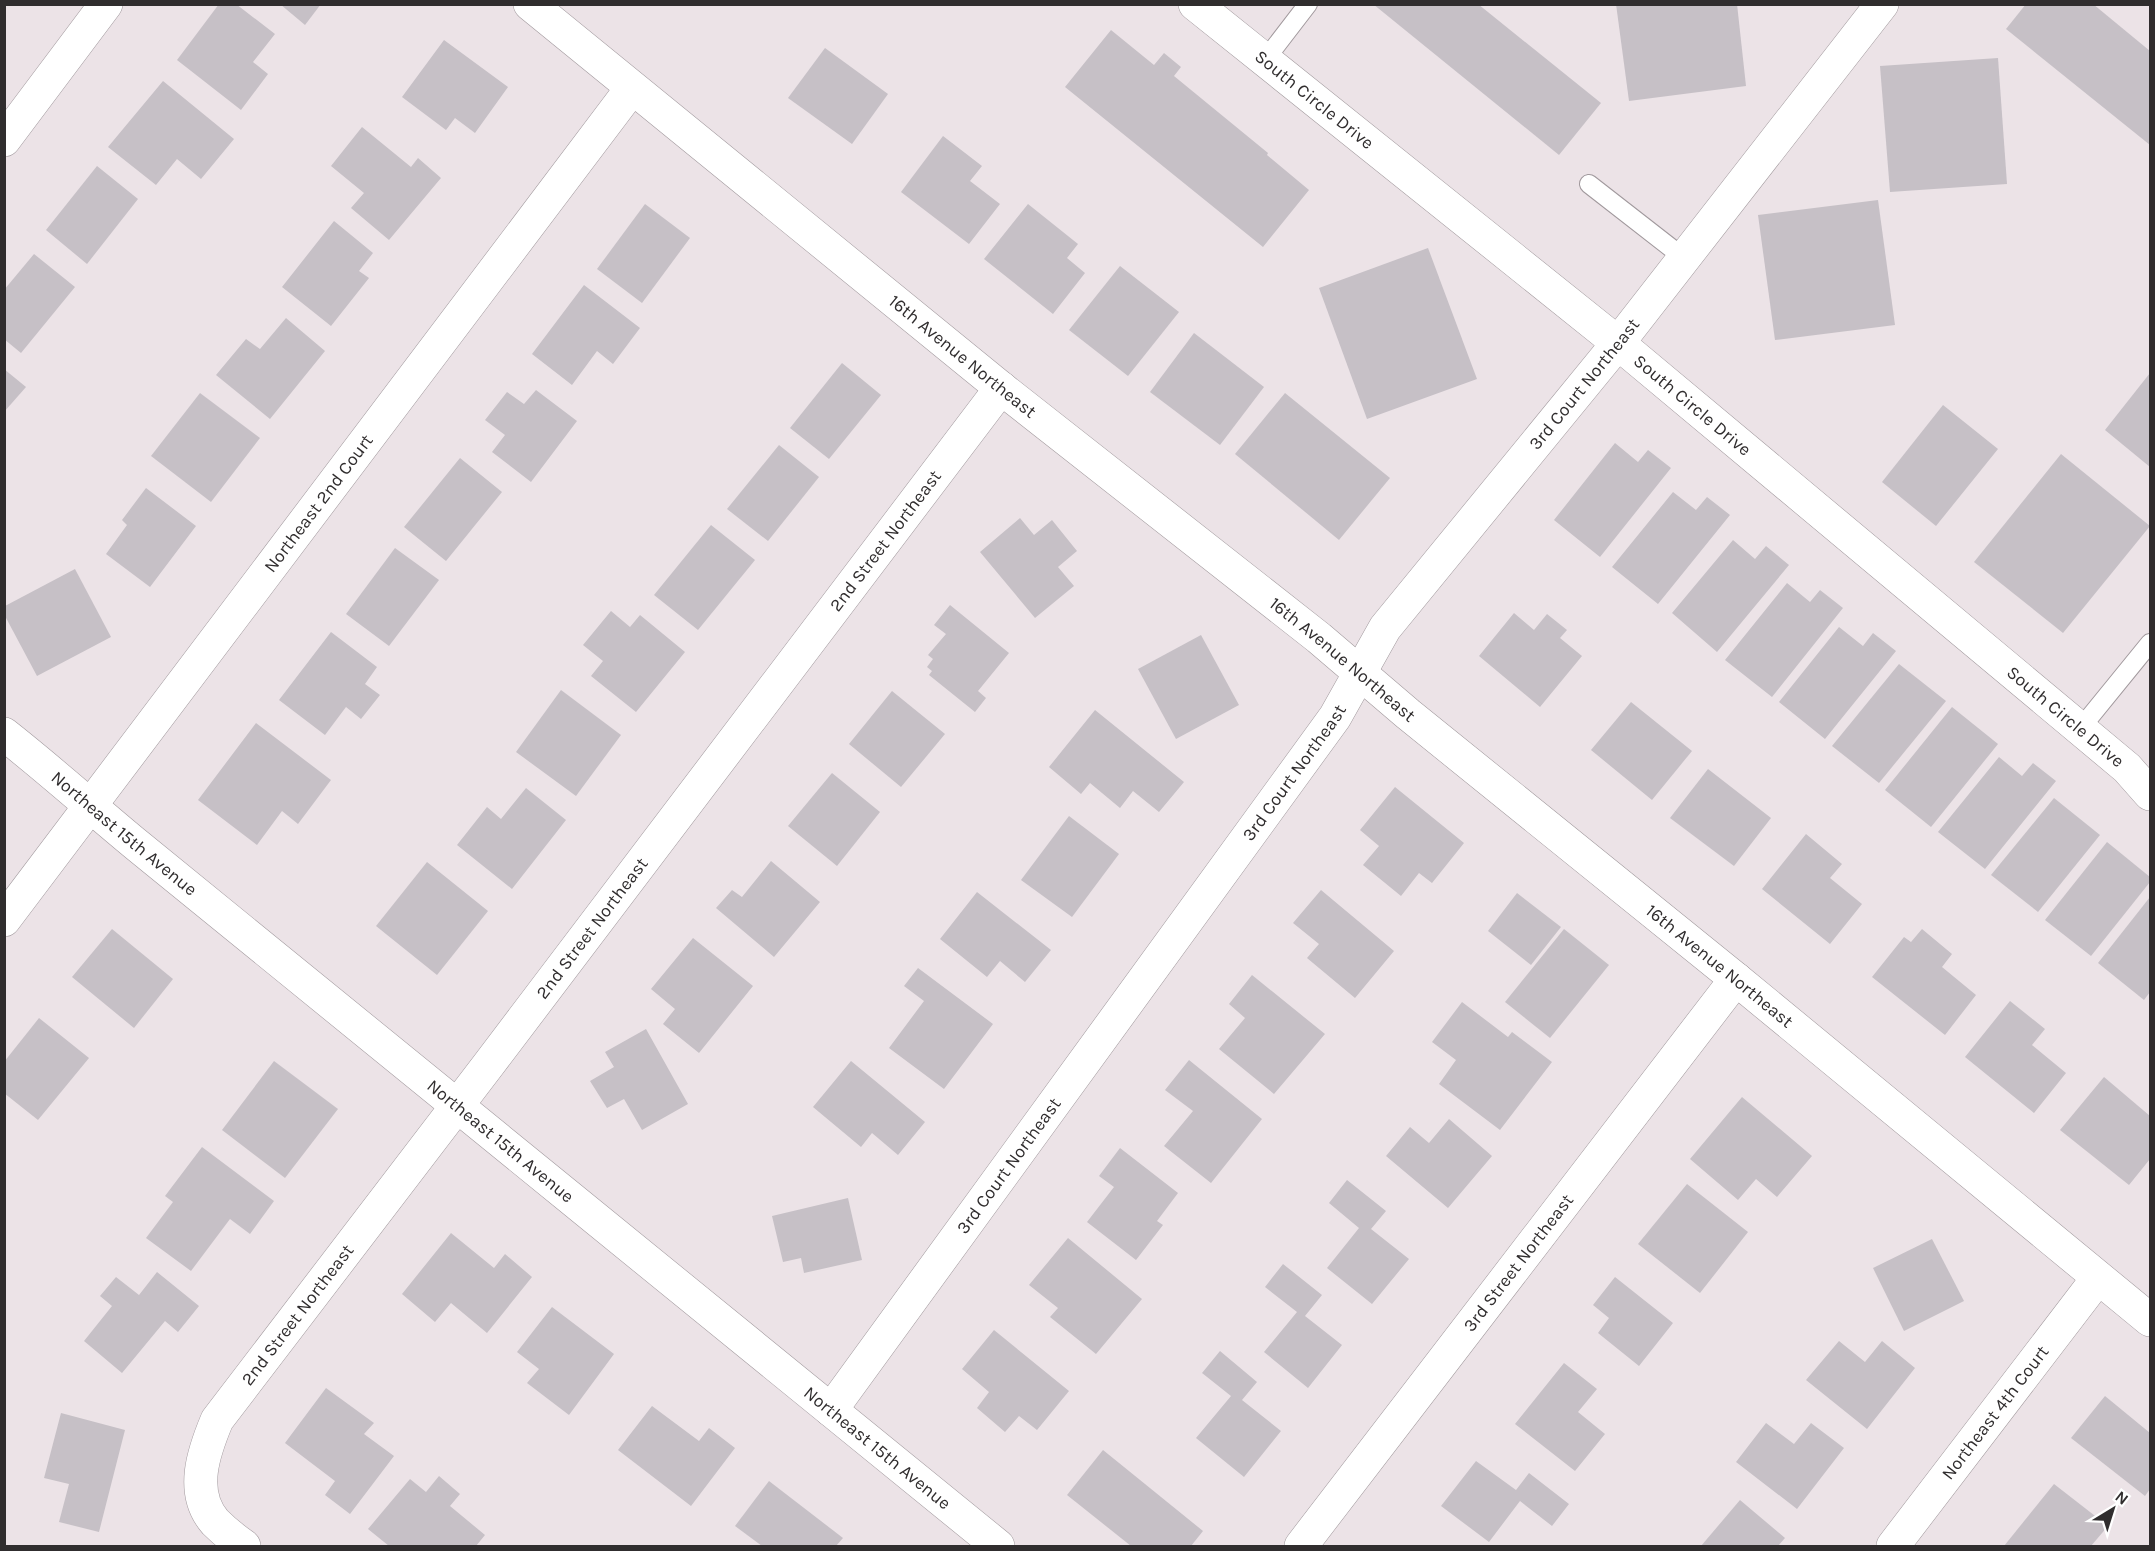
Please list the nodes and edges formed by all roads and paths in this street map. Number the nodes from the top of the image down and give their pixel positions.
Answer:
1 (105, 4) edge
2 (530, 4) edge
3 (1195, 4) edge
4 (1308, 4) edge
5 (1882, 4) edge
6 (1265, 60) junction
7 (632, 88) junction
8 (4, 140) edge
9 (1589, 184) dead end
10 (1684, 258) junction
11 (1618, 343) junction
12 (1002, 388) junction
13 (2151, 643) edge
14 (1360, 673) junction
15 (2080, 729) junction
16 (4, 734) edge
17 (2151, 794) edge
18 (90, 805) junction
19 (4, 920) edge
20 (1736, 979) junction
21 (457, 1105) junction
22 (2098, 1278) junction
23 (2151, 1320) edge
24 (831, 1410) junction
25 (244, 1546) edge
26 (998, 1546) edge
27 (1301, 1546) edge
28 (1893, 1546) edge

1 - 8 street
2 - 7 street, 16th Avenue Northeast
3 - 6 street, South Circle Drive
4 - 6 lane
5 - 10 street, 3rd Court Northeast
6 - 11 street, South Circle Drive
7 - 12 street, 16th Avenue Northeast
7 - 18 street, Northeast 2nd Court
9 - 10 lane
10 - 11 street, 3rd Court Northeast
11 - 14 street, 3rd Court Northeast
11 - 15 street, South Circle Drive
12 - 14 street, 16th Avenue Northeast
12 - 21 street, 2nd Street Northeast
13 - 15 lane
14 - 20 street, 16th Avenue Northeast
14 - 24 street, 3rd Court Northeast
15 - 17 street, South Circle Drive
16 - 18 street, Northeast 15th Avenue
18 - 19 street, Northeast 2nd Court
18 - 21 street, Northeast 15th Avenue
20 - 22 street, 16th Avenue Northeast
20 - 27 street, 3rd Street Northeast
21 - 24 street, Northeast 15th Avenue
21 - 25 street, 2nd Street Northeast
22 - 23 street, 16th Avenue Northeast
22 - 28 street, Northeast 4th Court
24 - 26 street, Northeast 15th Avenue

